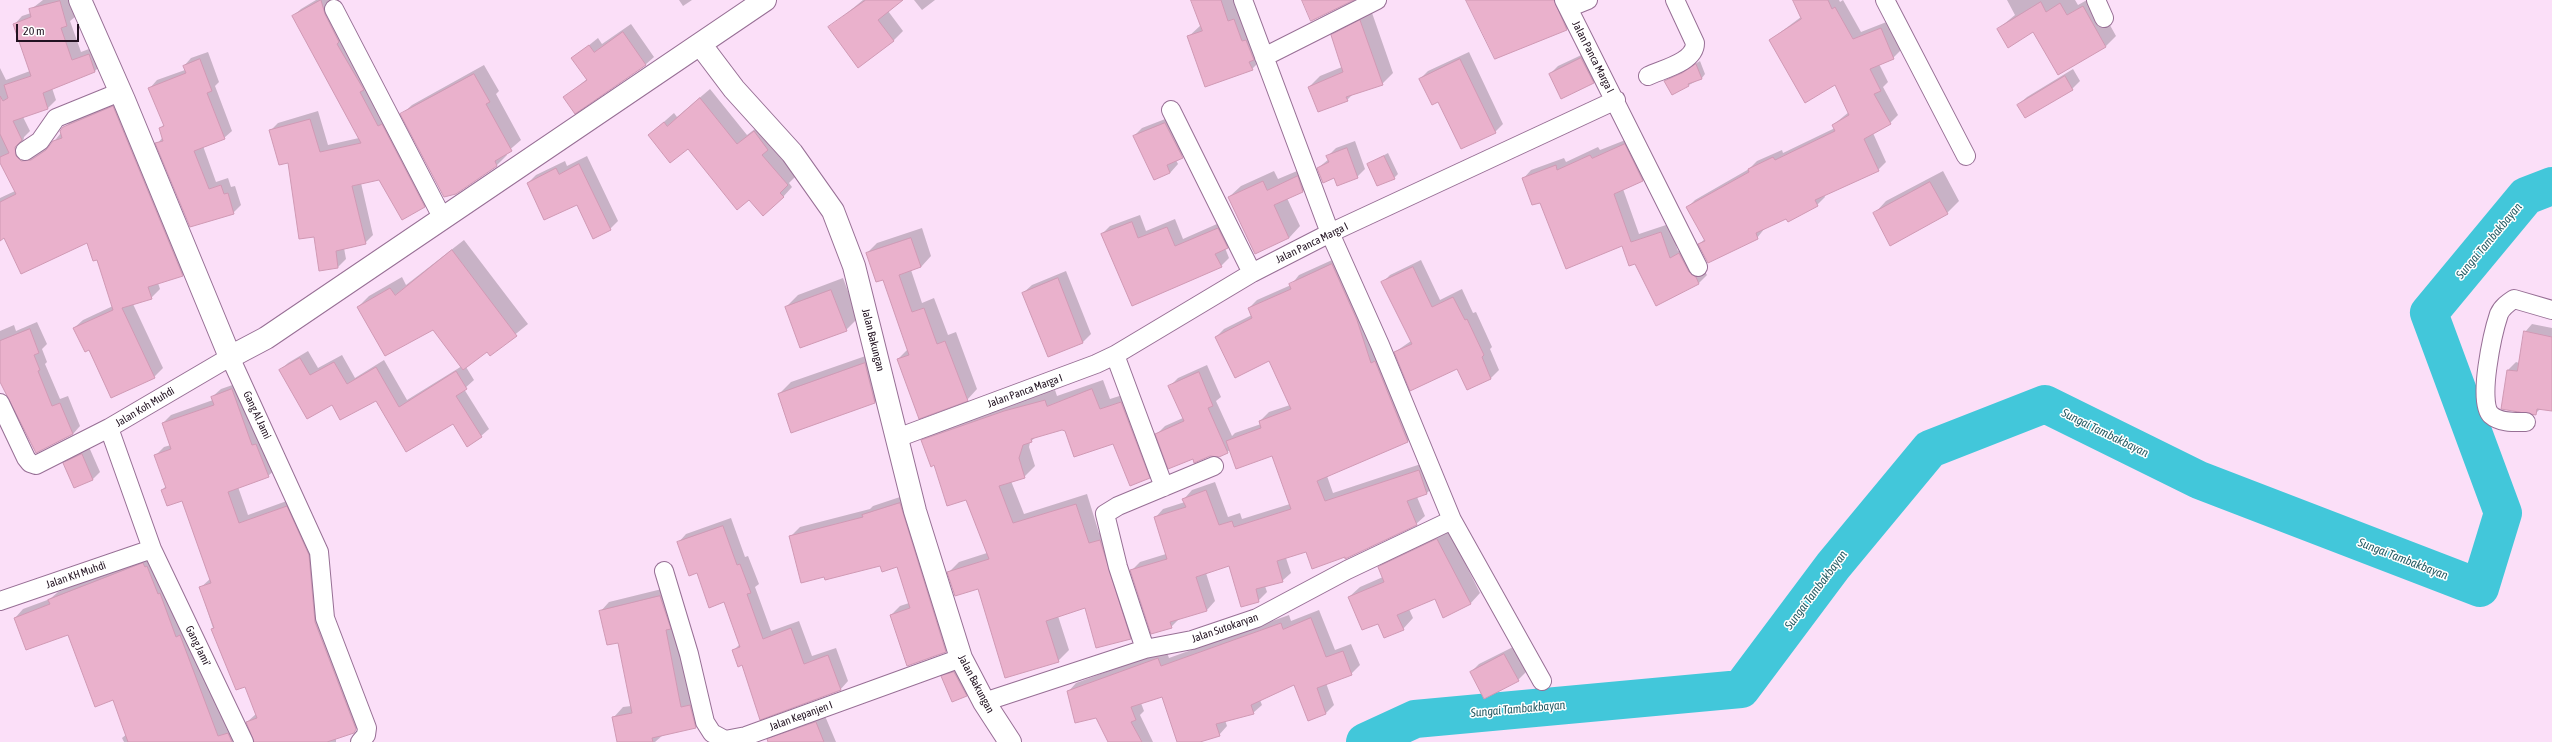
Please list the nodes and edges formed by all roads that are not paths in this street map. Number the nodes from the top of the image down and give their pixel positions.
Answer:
1 (80, 0) edge
2 (765, 0) edge
3 (1243, 0) edge
4 (1377, 0) edge
5 (1588, 0) edge
6 (1675, 0) edge
7 (1885, 0) edge
8 (2096, 0) edge
9 (1566, 4) edge
10 (334, 9) dead end
11 (2104, 18) dead end
12 (700, 44) junction
13 (1264, 57) junction
14 (1648, 76) dead end
15 (120, 92) junction
16 (1616, 100) junction
17 (1171, 110) dead end
18 (26, 151) dead end
19 (1966, 156) dead end
20 (443, 219) junction
21 (1330, 233) junction
22 (1698, 267) dead end
23 (1252, 273) junction
24 (2552, 310) edge
25 (1115, 355) junction
26 (230, 357) junction
27 (0, 403) edge
28 (2526, 422) dead end
29 (109, 428) junction
30 (898, 438) junction
31 (1214, 466) dead end
32 (1164, 487) junction
33 (1452, 520) junction
34 (152, 549) junction
35 (664, 571) dead end
36 (0, 601) edge
37 (1145, 649) junction
38 (961, 658) junction
39 (1542, 681) dead end
40 (984, 702) junction
41 (244, 742) edge
42 (360, 742) edge
43 (1010, 742) edge

1 - 15 main road
2 - 12 main road
3 - 13 street
4 - 13 street
5 - 9 street, Jalan Panca Marga I
6 - 14 street
7 - 19 street
8 - 11 street
9 - 16 street, Jalan Panca Marga I
10 - 20 street
12 - 20 main road
12 - 30 main road, Jalan Bakungan
13 - 21 street
15 - 18 street
15 - 26 main road
16 - 21 street, Jalan Panca Marga I
16 - 22 street
17 - 23 street
20 - 26 main road
21 - 23 street, Jalan Panca Marga I
21 - 33 street
23 - 25 street, Jalan Panca Marga I
24 - 28 street
25 - 30 street, Jalan Panca Marga I
25 - 32 street
26 - 29 street, Jalan Koh Muhdi
26 - 42 street, Gang Al Jami
27 - 29 street
29 - 34 street, Jalan Koh Muhdi
30 - 38 main road, Jalan Bakungan
31 - 32 street
32 - 37 street
33 - 37 street, Jalan Sutokaryan
33 - 39 street
34 - 36 street, Jalan KH Muhdi
34 - 41 street, Gang Jami'
35 - 38 street, Jalan Kepanjen I
37 - 40 street, Jalan Sutokaryan
38 - 40 main road, Jalan Bakungan
40 - 43 main road, Jalan Bakungan

